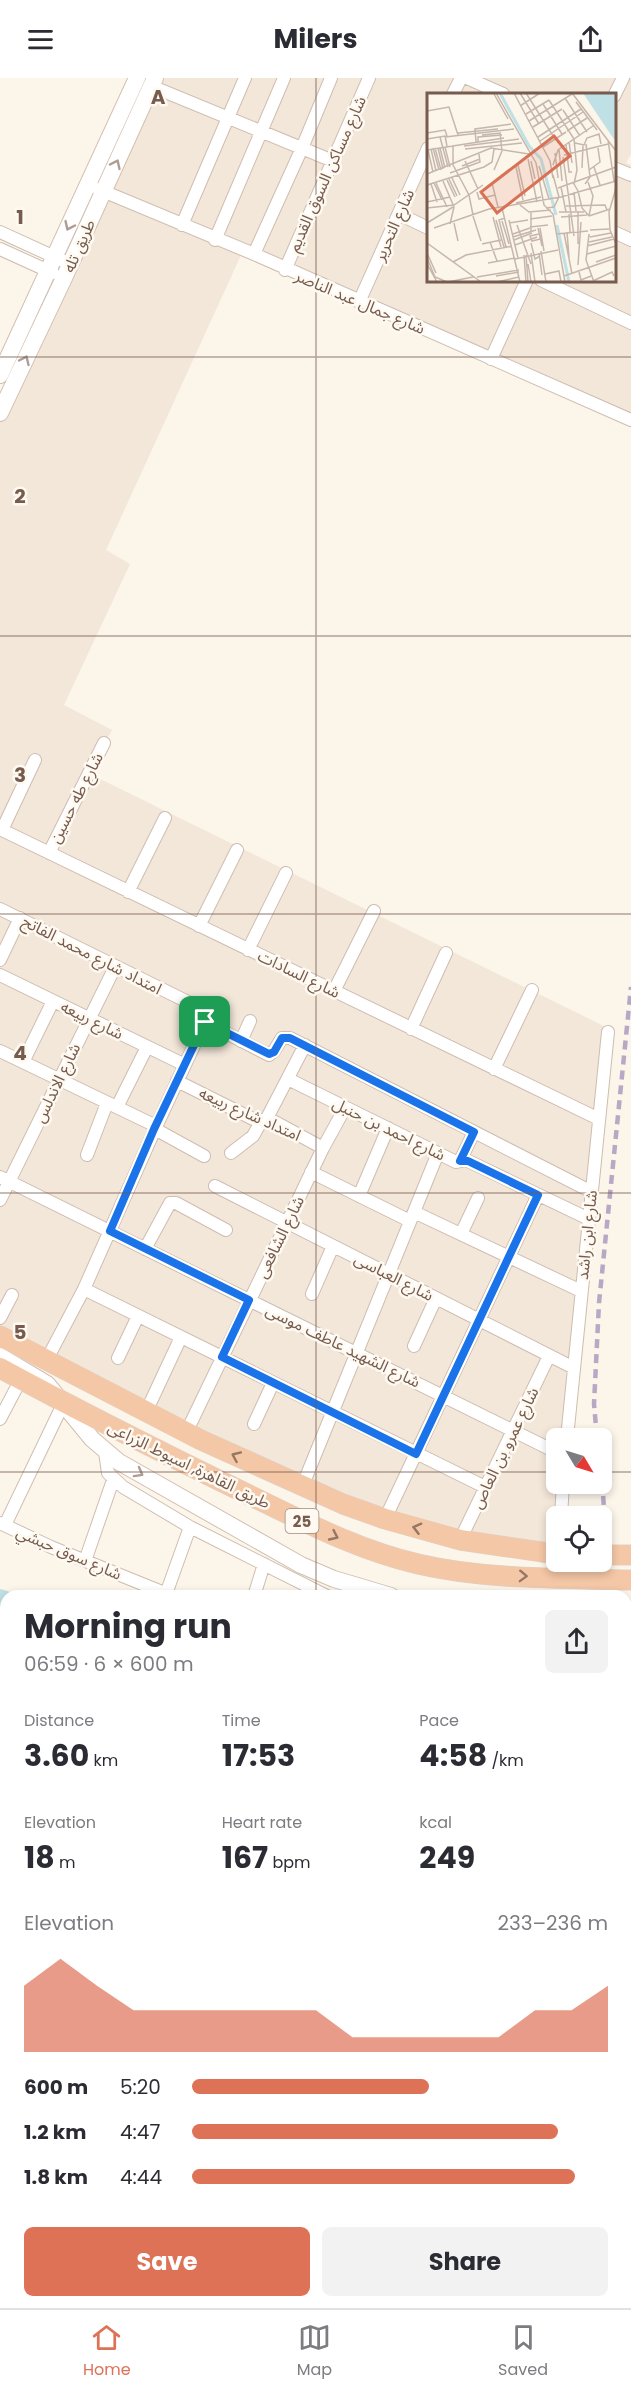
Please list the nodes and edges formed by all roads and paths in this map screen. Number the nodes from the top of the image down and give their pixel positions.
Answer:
1 (245, 78) edge
2 (284, 78) edge
3 (331, 78) edge
4 (369, 78) edge
5 (461, 78) edge
6 (467, 78) edge
7 (623, 78) edge
8 (148, 81) edge
9 (454, 93) edge
10 (501, 93) edge
11 (616, 94) edge
12 (228, 118) junction
13 (261, 131) junction
14 (302, 148) junction
15 (427, 152) edge
16 (333, 161) junction
17 (616, 168) edge
18 (631, 175) edge
19 (96, 188) junction
20 (399, 214) junction
21 (182, 225) junction
22 (427, 227) edge
23 (0, 232) edge
24 (616, 232) edge
25 (215, 240) junction
26 (631, 240) edge
27 (0, 249) edge
28 (254, 254) junction
29 (51, 264) junction
30 (285, 270) junction
31 (67, 271) junction
32 (526, 282) edge
33 (545, 282) edge
34 (359, 302) junction
35 (631, 323) edge
36 (491, 359) junction
37 (0, 375) edge
38 (0, 413) edge
39 (631, 420) edge
40 (104, 743) dead end
41 (35, 760) dead end
42 (165, 818) dead end
43 (1, 829) edge
44 (237, 850) dead end
45 (49, 853) junction
46 (286, 873) dead end
47 (128, 892) junction
48 (0, 909) edge
49 (374, 911) dead end
50 (20, 918) junction
51 (199, 926) junction
52 (248, 950) junction
53 (446, 953) dead end
54 (0, 960) edge
55 (114, 967) junction
56 (0, 975) edge
57 (532, 990) dead end
58 (334, 992) junction
59 (54, 1001) junction
60 (89, 1018) junction
61 (250, 1021) dead end
62 (205, 1022) junction
63 (411, 1029) junction
64 (608, 1032) dead end
65 (241, 1041) junction
66 (305, 1045) junction
67 (147, 1047) junction
68 (0, 1051) edge
69 (22, 1062) junction
70 (185, 1065) junction
71 (494, 1069) junction
72 (59, 1079) junction
73 (288, 1079) junction
74 (177, 1082) junction
75 (112, 1105) junction
76 (345, 1107) junction
77 (599, 1119) junction
78 (264, 1120) junction
79 (155, 1128) junction
80 (388, 1128) junction
81 (474, 1132) junction
82 (323, 1148) junction
83 (231, 1153) dead end
84 (438, 1153) junction
85 (87, 1155) dead end
86 (204, 1156) dead end
87 (460, 1161) junction
88 (311, 1172) junction
89 (4, 1180) edge
90 (215, 1186) dead end
91 (592, 1192) junction
92 (538, 1195) junction
93 (359, 1196) junction
94 (478, 1198) dead end
95 (0, 1200) edge
96 (412, 1216) junction
97 (589, 1219) junction
98 (287, 1223) junction
99 (226, 1230) dead end
100 (110, 1231) junction
101 (461, 1234) junction
102 (333, 1246) junction
103 (145, 1249) junction
104 (509, 1257) junction
105 (389, 1274) junction
106 (84, 1289) junction
107 (582, 1291) junction
108 (312, 1294) dead end
109 (12, 1295) dead end
110 (436, 1298) junction
111 (249, 1300) junction
112 (138, 1316) junction
113 (0, 1318) edge
114 (479, 1320) junction
115 (0, 1336) edge
116 (181, 1337) junction
117 (414, 1346) dead end
118 (357, 1353) junction
119 (549, 1356) junction
120 (222, 1357) junction
121 (118, 1358) dead end
122 (45, 1361) junction
123 (0, 1366) edge
124 (574, 1368) junction
125 (21, 1379) junction
126 (273, 1383) junction
127 (444, 1396) junction
128 (64, 1402) junction
129 (146, 1412) junction
130 (333, 1412) junction
131 (0, 1419) edge
132 (254, 1424) dead end
133 (568, 1428) edge
134 (513, 1430) junction
135 (193, 1437) junction
136 (546, 1447) edge
137 (105, 1452) junction
138 (416, 1454) junction
139 (189, 1467) junction
140 (113, 1480) junction
141 (302, 1487) junction
142 (485, 1488) junction
143 (385, 1520) junction
144 (3, 1524) edge
145 (190, 1527) junction
146 (460, 1540) junction
147 (546, 1553) edge
148 (612, 1555) edge
149 (631, 1556) edge
150 (85, 1561) junction
151 (264, 1564) junction
152 (631, 1580) edge
153 (157, 1590) edge
154 (171, 1590) edge
155 (256, 1590) edge
156 (315, 1590) edge
157 (368, 1590) edge

1 - 12 street
2 - 13 street
3 - 14 street
4 - 16 street, شارع مساكن السوق القديم
5 - 9 street
6 - 10 street
7 - 11 street
8 - 12 street
8 - 19 main road, طريق تله
12 - 13 street
12 - 21 street
13 - 14 street
13 - 25 street
14 - 16 street
14 - 28 street
15 - 20 street, شارع التحرير
16 - 30 street, شارع مساكن السوق القديم
17 - 18 street
19 - 21 street, شارع جمال عبد الناصر
19 -> 29 main road, طريق تله
19 - 31 main road, طريق تله
20 - 22 street
20 - 34 street, شارع التحرير
21 - 25 street, شارع جمال عبد الناصر
23 - 29 street
24 - 26 street
25 - 28 street, شارع جمال عبد الناصر
27 - 29 street
28 - 30 street, شارع جمال عبد الناصر
29 - 31 street
29 - 37 main road, طريق تله
30 - 34 street, شارع جمال عبد الناصر
38 -> 31 main road, طريق تله
32 - 36 street
33 - 35 street
34 - 36 street, شارع جمال عبد الناصر
36 - 39 street, شارع جمال عبد الناصر
40 - 45 street, شارع طه حسين
41 - 43 street
42 - 47 street
43 - 45 street, شارع السادات
44 - 51 street
45 - 47 street, شارع السادات
46 - 52 street
47 - 51 street, شارع السادات
48 - 50 street, امتداد شارع محمد الفاتح
49 - 58 street
50 - 54 street
50 - 55 street, امتداد شارع محمد الفاتح
51 - 52 street, شارع السادات
52 - 58 street, شارع السادات
53 - 63 street
55 - 60 street, شارع الاندلس
55 - 62 street, امتداد شارع محمد الفاتح
56 - 59 street, شارع ربيعه
57 - 71 street
58 - 63 street, شارع السادات
59 - 60 street, شارع ربيعه
59 - 69 street
60 - 67 street, شارع ربيعه
60 - 72 street, شارع الاندلس
61 - 65 street
62 - 65 street
62 - 70 street
63 - 71 street, شارع السادات
64 - 77 street, شارع ابن راشد
65 - 66 street
66 - 73 street
66 - 81 street
67 - 70 street, شارع ربيعه
67 - 75 street
68 - 69 street
69 - 72 street
70 - 74 street
71 - 77 street, شارع السادات
72 - 75 street
72 - 89 street, شارع الاندلس
73 - 76 street, شارع احمد بن حنبل
73 - 78 street
74 - 78 street, امتداد شارع ربيعه
74 - 79 street
75 - 79 street
75 - 85 street
76 - 80 street, شارع احمد بن حنبل
76 - 82 street, شارع الشافعى
77 - 91 street, شارع ابن راشد
78 - 82 street, امتداد شارع ربيعه
78 - 83 street
79 - 86 street
79 - 100 street
80 - 84 street, شارع احمد بن حنبل
80 - 93 street
81 - 87 street
81 - 91 street
82 - 88 street, شارع الشافعى
84 - 87 street, شارع احمد بن حنبل
84 - 96 street
87 - 92 street, شارع احمد بن حنبل
88 - 93 street
88 - 98 street, شارع الشافعى
89 - 95 street, شارع الاندلس
89 - 100 street, شارع الشهيد عاطف موسى
90 - 98 street, شارع العباسى
91 - 97 street, شارع ابن راشد
92 - 97 street, شارع احمد بن حنبل
92 - 104 street
93 - 96 street
94 - 101 street
96 - 101 street
96 - 105 street
97 - 107 street, شارع ابن راشد
98 - 102 street, شارع العباسى
98 - 111 street, شارع الشافعى
99 - 103 street
100 - 103 street, شارع الشهيد عاطف موسى
100 - 106 street
101 - 104 street
102 - 105 street, شارع العباسى
102 - 108 street
103 - 111 street, شارع الشهيد عاطف موسى
104 - 107 street
104 - 114 street
105 - 110 street, شارع العباسى
105 - 118 street
106 - 112 street
106 - 122 street
107 - 124 street, شارع ابن راشد
109 - 113 street
110 - 114 street, شارع العباسى
110 - 117 street
111 - 118 street, شارع الشهيد عاطف موسى
111 - 120 street, شارع الشافعى
112 - 116 street
112 - 121 street
114 - 119 street, شارع العباسى
114 - 127 street
115 - 122 highway, طريق القاهرة, اسيوط الزراعى / 25
116 - 120 street
116 - 129 street
118 - 127 street, شارع الشهيد عاطف موسى
118 - 130 street
119 - 124 street, شارع العباسى
119 - 134 street, شارع عمرو بن العاص
120 - 126 street
120 - 135 street, شارع الشافعى
122 - 129 highway, طريق القاهرة, اسيوط الزراعى / 25
123 - 125 highway, طريق القاهرة, اسيوط الزراعى / 25
123 - 128 main road, طريق القاهرة, اسيوط الزراعى
124 - 133 street, شارع ابن راشد
125 - 128 highway, طريق القاهرة, اسيوط الزراعى / 25
125 - 131 street
126 - 130 street
126 - 132 street
127 - 134 street, شارع الشهيد عاطف موسى
127 - 138 street
128 - 137 main road, طريق القاهرة, اسيوط الزراعى
128 - 139 highway, طريق القاهرة, اسيوط الزراعى / 25
128 - 144 street
129 - 135 highway, طريق القاهرة, اسيوط الزراعى / 25
130 - 138 street
130 - 141 street
134 - 136 street, شارع الشهيد عاطف موسى
134 - 142 street, شارع عمرو بن العاص
135 - 139 highway
141 -> 135 highway, طريق القاهرة, اسيوط الزراعى / 25
137 - 140 street
137 -> 157 main road, طريق القاهرة, اسيوط الزراعى
138 - 142 street
138 - 143 street
139 -> 152 highway, طريق القاهرة, اسيوط الزراعى / 25
140 - 145 street
140 - 150 street
141 - 143 highway, طريق القاهرة, اسيوط الزراعى / 25
142 - 146 street, شارع عمرو بن العاص
146 -> 143 highway, طريق القاهرة, اسيوط الزراعى / 25
144 - 150 street, شارع سوق حبشي
145 - 151 street
145 - 154 street
146 - 147 highway, طريق القاهرة, اسيوط الزراعى / 25
148 - 149 highway
150 - 153 street, شارع سوق حبشي
151 - 155 street
151 - 156 street

